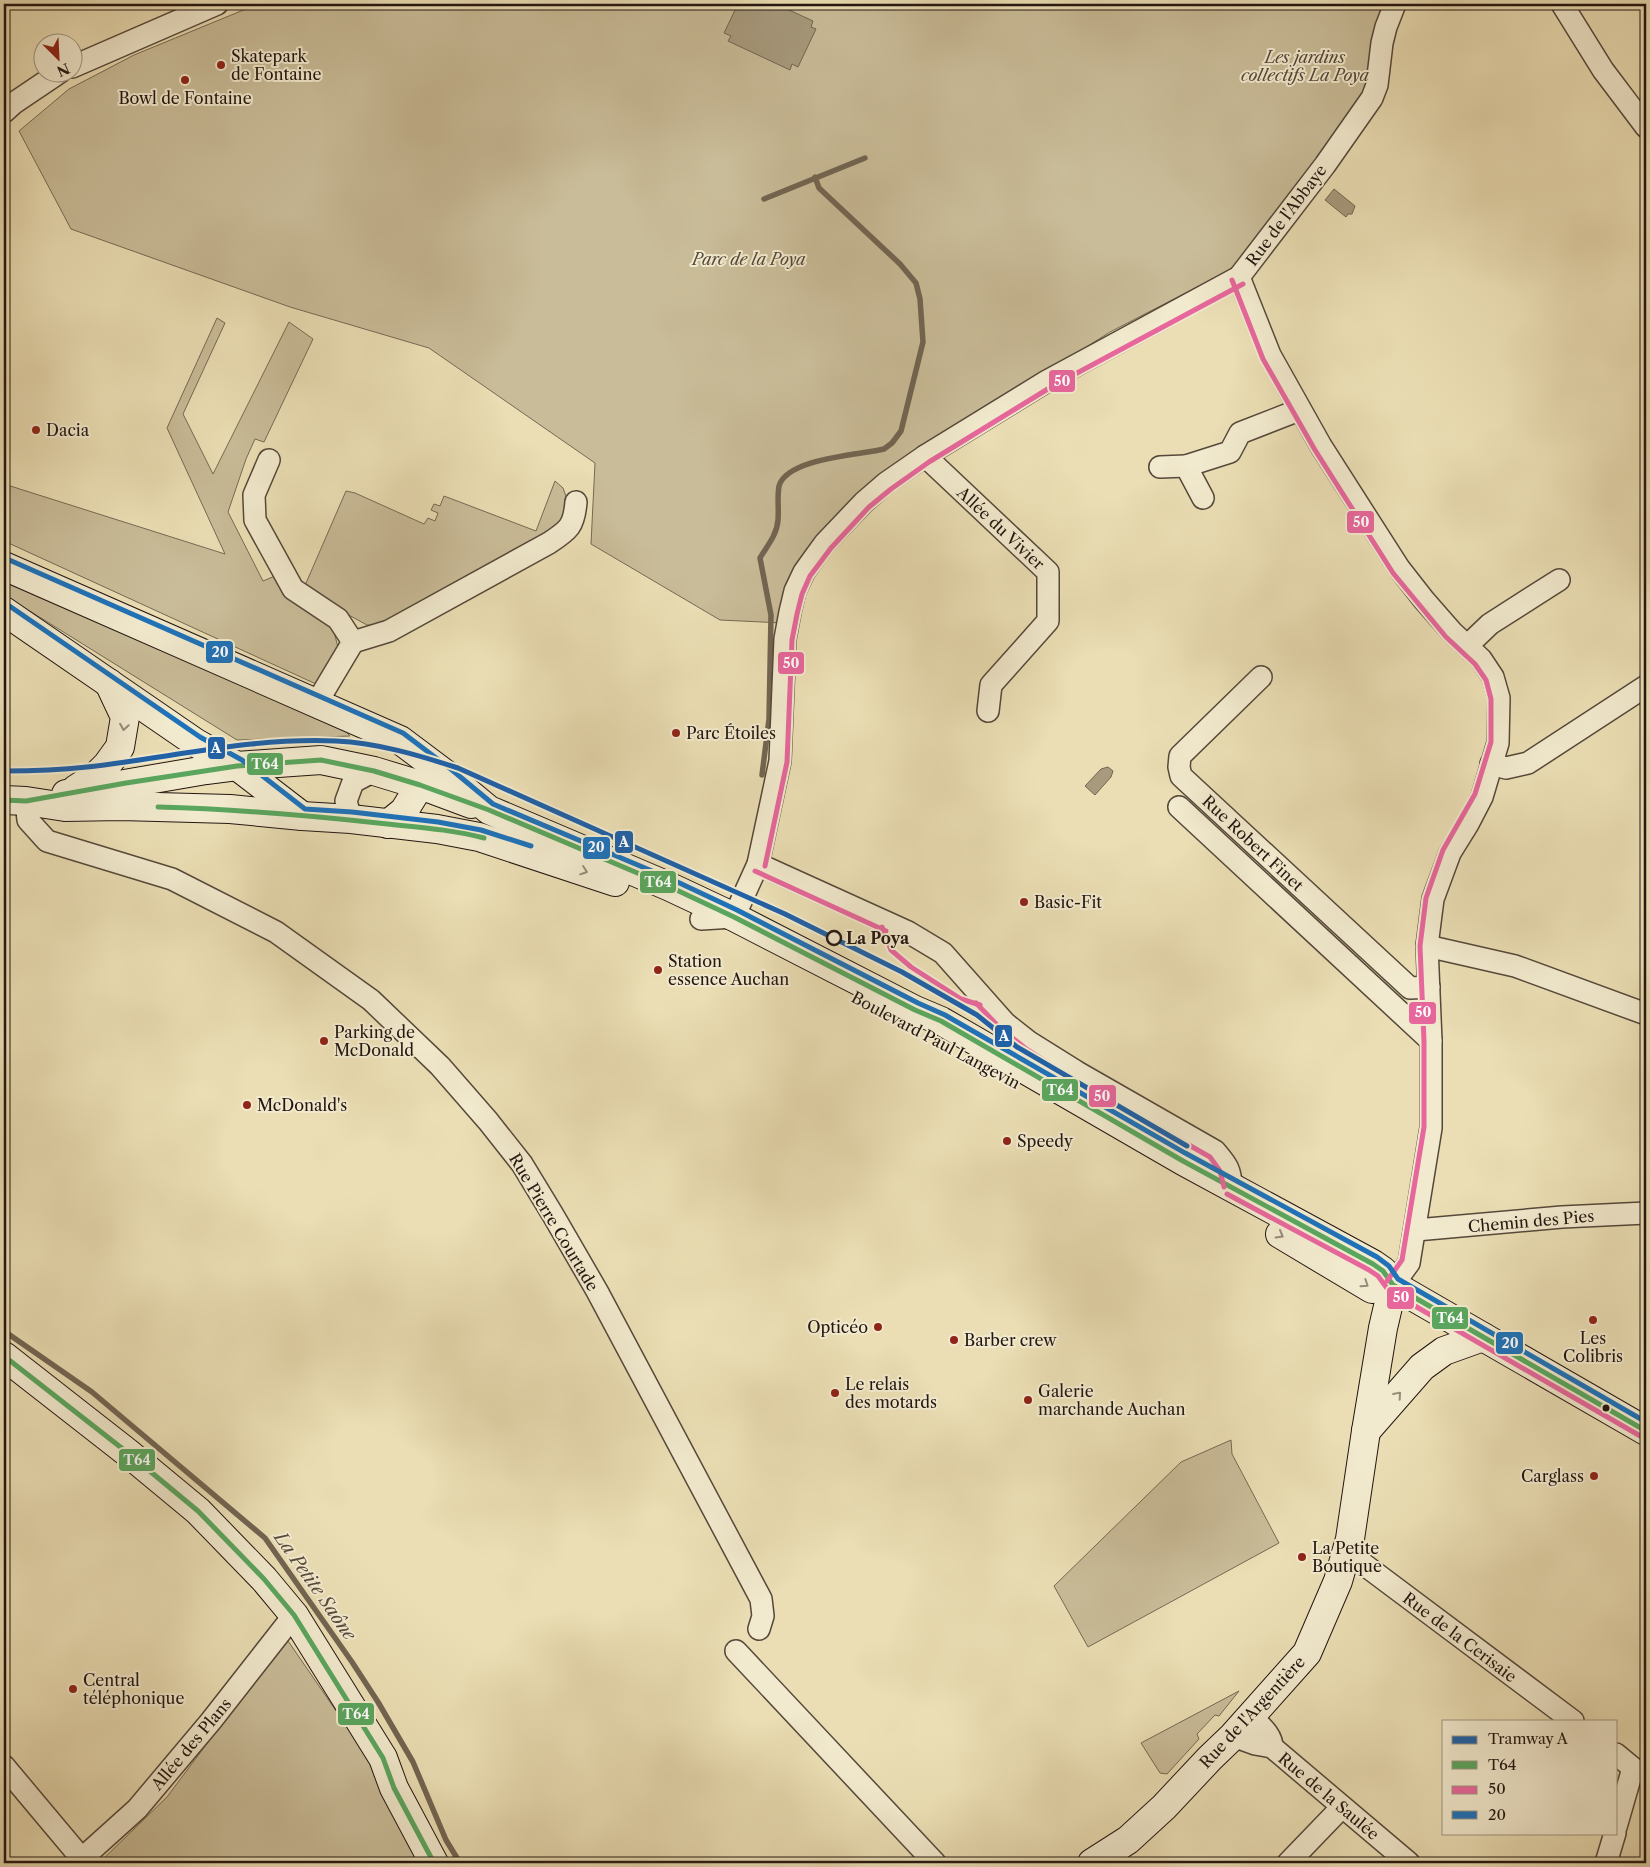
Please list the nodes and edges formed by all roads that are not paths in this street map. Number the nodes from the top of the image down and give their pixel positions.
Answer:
1 (217, 4) edge
2 (1395, 4) edge
3 (1562, 4) edge
4 (82, 63) edge
5 (45, 82) edge
6 (4, 112) edge
7 (1646, 127) edge
8 (1239, 277) junction
9 (1299, 410) junction
10 (925, 456) junction
11 (269, 460) dead end
12 (1186, 466) junction
13 (1160, 467) dead end
14 (1203, 498) dead end
15 (576, 502) dead end
16 (4, 566) edge
17 (1559, 580) dead end
18 (4, 611) edge
19 (353, 642) junction
20 (1468, 645) junction
21 (1261, 677) dead end
22 (109, 682) junction
23 (1646, 686) edge
24 (316, 704) junction
25 (988, 711) dead end
26 (350, 720) junction
27 (1491, 764) junction
28 (237, 766) junction
29 (374, 771) junction
30 (420, 785) junction
31 (67, 794) junction
32 (15, 800) edge
33 (1179, 807) dead end
34 (489, 810) junction
35 (302, 816) junction
36 (351, 819) junction
37 (388, 824) junction
38 (758, 864) junction
39 (734, 917) junction
40 (701, 919) junction
41 (1427, 946) junction
42 (1429, 987) junction
43 (1646, 1014) edge
44 (1430, 1041) junction
45 (1231, 1187) junction
46 (1646, 1213) edge
47 (1416, 1230) junction
48 (1393, 1285) junction
49 (1483, 1337) junction
50 (4, 1356) edge
51 (1366, 1431) junction
52 (1646, 1432) edge
53 (1346, 1556) junction
54 (294, 1616) junction
55 (760, 1630) dead end
56 (736, 1651) dead end
57 (1572, 1720) edge
58 (1242, 1726) junction
59 (1618, 1756) edge
60 (4, 1766) edge
61 (1342, 1807) junction
62 (1618, 1820) edge
63 (1615, 1834) edge
64 (79, 1861) edge
65 (434, 1863) edge
66 (936, 1863) edge
67 (1092, 1863) edge
68 (1288, 1863) edge
69 (1409, 1863) edge
70 (1606, 1863) edge

1 - 4 street
2 - 8 street, Rue de l'Abbaye
3 - 7 street
5 - 6 street
8 - 9 street
8 - 10 street, Rue de l'Abbaye
9 - 12 street
9 - 20 street
10 - 25 street, Allée du Vivier
10 - 38 street, Rue de l'Abbaye
11 - 19 street
12 - 13 street
12 - 14 street
15 - 19 street
16 - 24 main road, Boulevard Paul Langevin
17 - 20 street
18 - 22 main road
19 - 24 street
20 - 27 street
21 - 42 street, Rue Robert Finet
22 - 28 main road
22 -> 31 main road
23 - 27 street
24 - 26 main road, Boulevard Paul Langevin
26 - 30 main road, Boulevard Paul Langevin
26 - 34 main road, Boulevard Paul Langevin
27 - 41 street
28 - 29 main road
28 - 31 main road
28 - 35 main road
29 - 30 main road
29 - 36 street
30 - 34 main road
30 - 37 main road
31 - 32 main road
32 - 35 main road, Boulevard Paul Langevin
32 - 55 street, Rue Pierre Courtade
33 - 44 street, Rue Robert Finet
34 - 39 main road, Boulevard Paul Langevin
35 - 36 main road, Boulevard Paul Langevin
36 - 37 main road, Boulevard Paul Langevin
37 -> 40 main road, Boulevard Paul Langevin
38 - 39 street, Rue de l'Abbaye
38 - 45 street
39 - 40 street, Boulevard Paul Langevin
39 - 45 main road, Boulevard Paul Langevin
40 -> 48 main road, Boulevard Paul Langevin
41 - 42 street
41 - 43 street
42 - 44 street
44 - 47 street
45 - 48 main road, Boulevard Paul Langevin
46 - 47 street, Chemin des Pies
47 - 48 street
48 - 49 main road
48 - 51 main road, Rue de l'Argentière
51 -> 49 main road
49 - 52 main road
50 - 54 main road
51 - 53 main road, Rue de l'Argentière
53 - 57 street, Rue de la Cerisaie
53 - 58 main road, Rue de l'Argentière
54 - 64 street, Allée des Plans
54 - 65 main road
56 - 66 street
58 - 61 street, Rue de la Saulée
58 - 67 main road, Rue de l'Argentière
59 - 62 street
60 - 64 street
61 - 68 street
61 - 69 street, Rue de la Saulée
63 - 70 street

